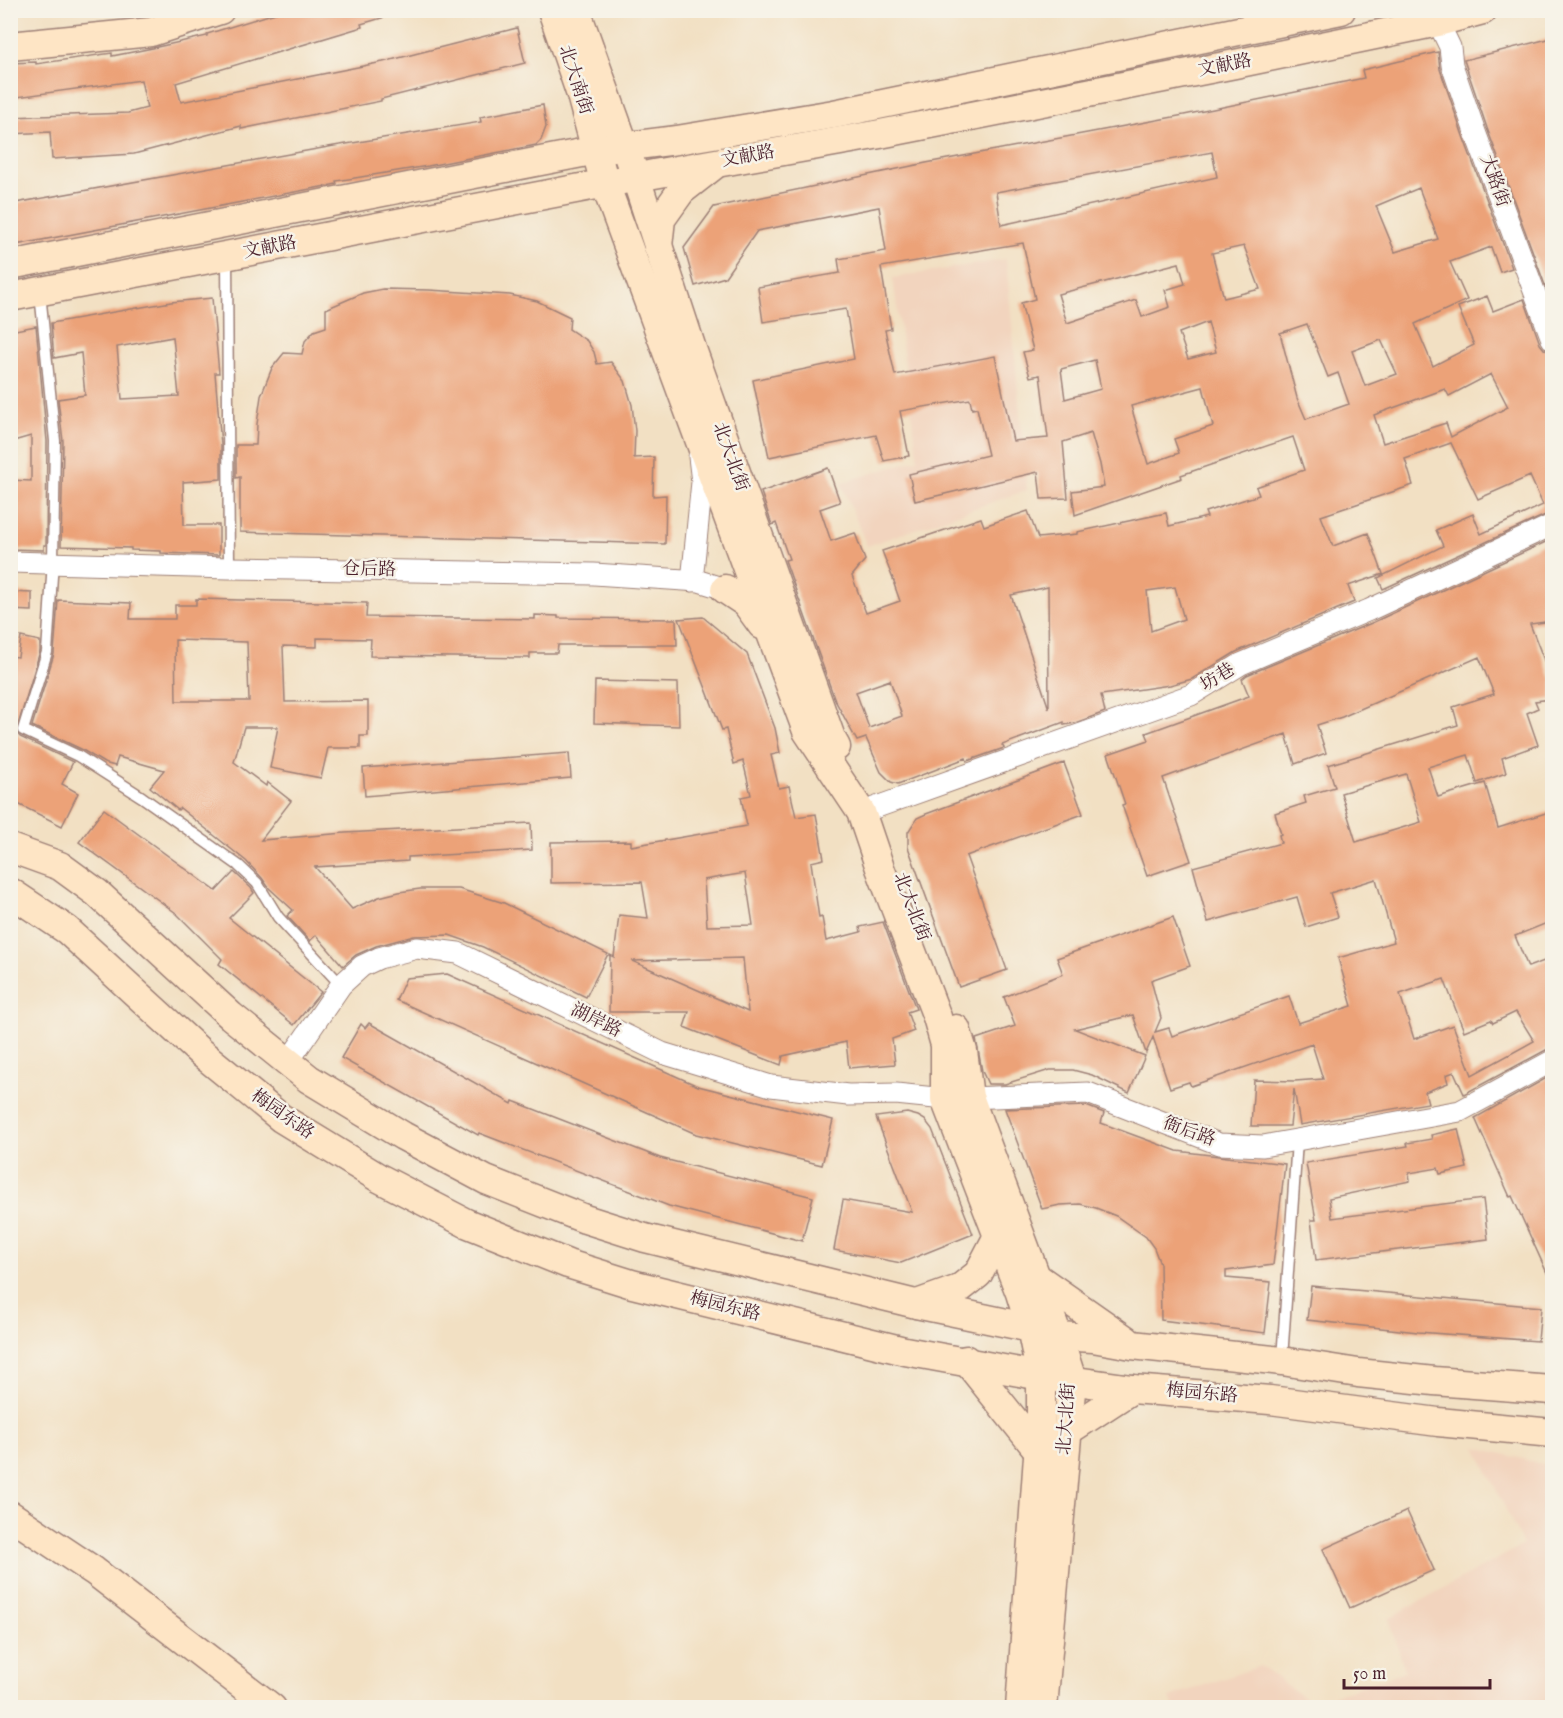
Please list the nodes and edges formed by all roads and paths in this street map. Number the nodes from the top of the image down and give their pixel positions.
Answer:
1 (220, 10) edge
2 (552, 10) edge
3 (576, 10) edge
4 (1341, 10) edge
5 (1483, 10) edge
6 (1438, 22) junction
7 (10, 46) edge
8 (622, 140) junction
9 (597, 150) junction
10 (718, 162) junction
11 (636, 178) junction
12 (605, 184) junction
13 (658, 246) junction
14 (227, 256) junction
15 (10, 265) edge
16 (39, 291) junction
17 (10, 297) edge
18 (1552, 339) edge
19 (697, 433) junction
20 (1552, 525) edge
21 (53, 561) junction
22 (10, 562) edge
23 (228, 568) junction
24 (692, 581) junction
25 (725, 589) joint
26 (778, 652) junction
27 (874, 808) junction
28 (10, 848) edge
29 (10, 892) edge
30 (342, 985) junction
31 (1552, 1061) edge
32 (288, 1062) junction
33 (957, 1098) junction
34 (1297, 1141) junction
35 (998, 1236) junction
36 (1036, 1277) junction
37 (916, 1304) junction
38 (1031, 1328) junction
39 (1058, 1336) junction
40 (1132, 1345) junction
41 (966, 1360) junction
42 (1282, 1361) junction
43 (1041, 1376) junction
44 (1072, 1380) junction
45 (1132, 1389) junction
46 (1552, 1390) edge
47 (1066, 1432) junction
48 (1552, 1433) edge
49 (1038, 1450) junction
50 (10, 1515) edge
51 (272, 1707) edge
52 (1020, 1707) edge
53 (1043, 1707) edge

1 - 7 main road
2 - 9 main road, 北大南街
3 - 8 main road, 北大南街
4 - 8 main road, 文献路
5 - 6 main road, 文献路
6 - 10 main road, 文献路
6 - 18 street, 大路街
8 - 9 main road, 文献路
8 - 11 main road, 北大北街
9 - 12 main road, 北大北街
9 - 15 main road, 文献路
10 - 11 main road, 文献路
10 - 13 main road
11 - 12 main road, 文献路
11 - 13 main road, 北大北街
12 - 14 main road, 文献路
12 - 19 main road, 北大北街
13 - 27 main road, 北大北街
14 - 16 main road, 文献路
14 - 23 lane
16 - 17 main road, 文献路
16 - 21 lane
19 - 24 street
19 - 26 main road, 北大北街
20 - 27 street, 坊巷
21 - 22 street, 仓后路
21 - 23 street, 仓后路
21 - 30 lane
23 - 24 street, 仓后路
24 - 25 street, 仓后路
25 - 26 main road
26 - 33 main road, 北大北街
27 - 33 main road, 北大北街
28 - 32 main road
29 - 41 main road, 梅园东路
30 - 32 street, 湖岸路
30 - 33 street, 湖岸路
31 - 34 street, 衙后路
32 - 37 main road
33 - 34 street, 衙后路
33 - 35 main road, 北大北街
33 - 36 main road, 北大北街
34 - 42 lane
35 - 37 main road
35 - 38 main road, 北大北街
36 - 39 main road, 北大北街
36 - 40 main road
37 - 38 main road
38 - 39 main road
38 - 43 main road, 北大北街
39 - 40 main road
39 - 44 main road, 北大北街
40 - 42 main road
41 - 43 main road, 梅园东路
41 - 49 main road
42 - 46 main road
43 - 44 main road, 梅园东路
43 - 49 main road, 北大北街
44 - 45 main road, 梅园东路
44 - 47 main road, 北大北街
45 - 47 main road
45 - 48 main road, 梅园东路
47 - 53 main road, 北大北街
49 - 52 main road, 北大北街
50 - 51 main road

